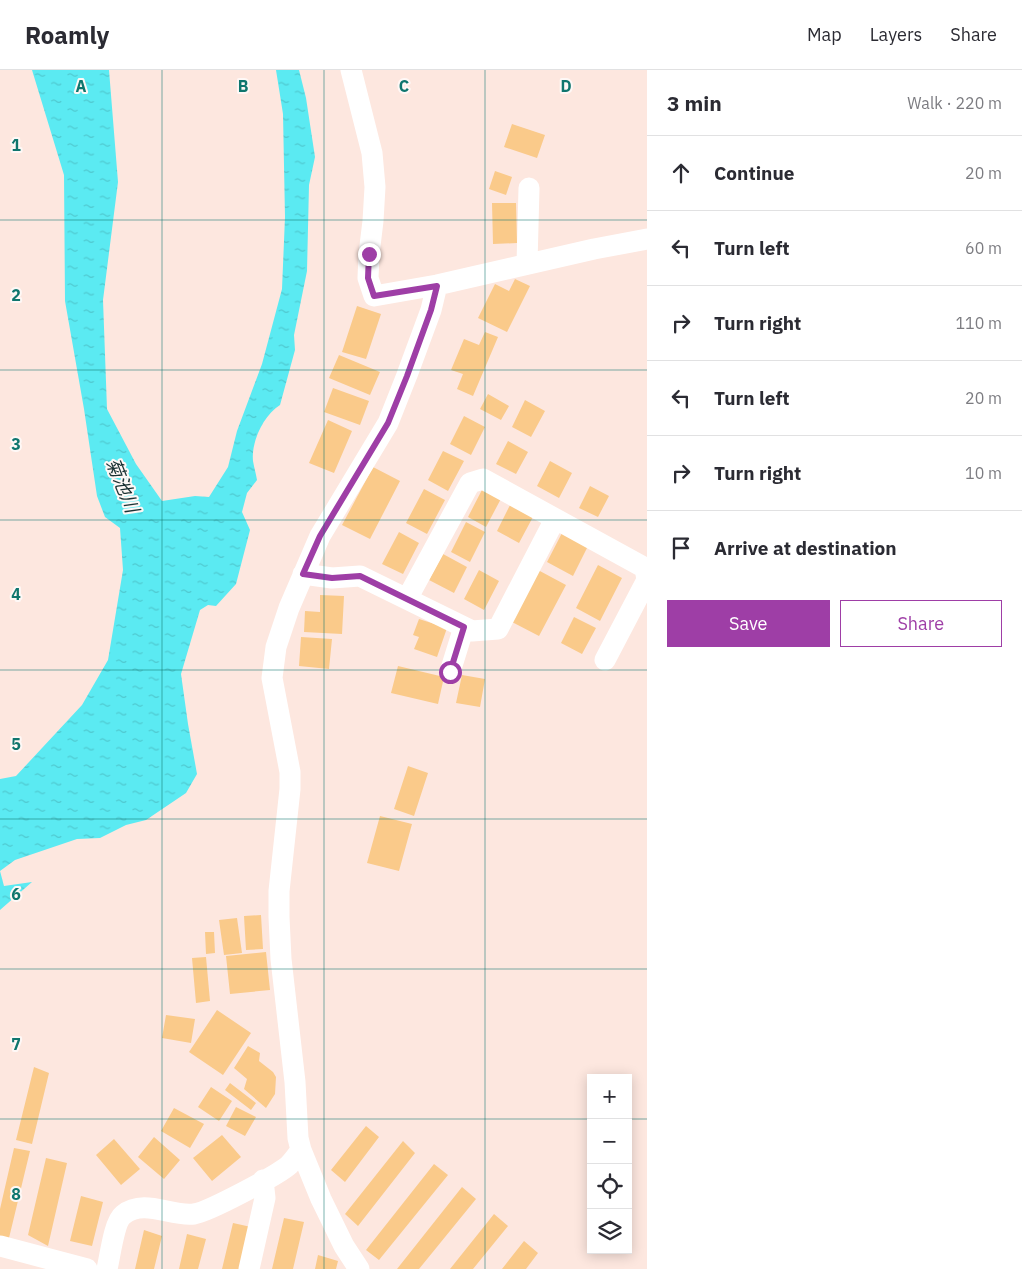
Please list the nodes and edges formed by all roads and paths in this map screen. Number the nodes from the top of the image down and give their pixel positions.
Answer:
1 (351, 70) edge
2 (529, 188) dead end
3 (647, 239) edge
4 (527, 264) junction
5 (437, 286) junction
6 (555, 519) junction
7 (303, 574) junction
8 (407, 599) junction
9 (464, 627) junction
10 (605, 660) dead end
11 (450, 672) dead end
12 (301, 1150) junction
13 (263, 1180) junction
14 (0, 1246) edge
15 (87, 1269) edge
16 (107, 1269) edge
17 (249, 1269) edge
18 (359, 1269) edge

1 - 5 street
2 - 4 street
3 - 4 street
4 - 5 street
5 - 7 street
6 - 8 street
6 - 9 street
6 - 10 street
7 - 8 street
7 - 12 street
8 - 9 street
9 - 11 street
12 - 13 street
12 - 18 street
13 - 16 street
13 - 17 street
14 - 15 street

